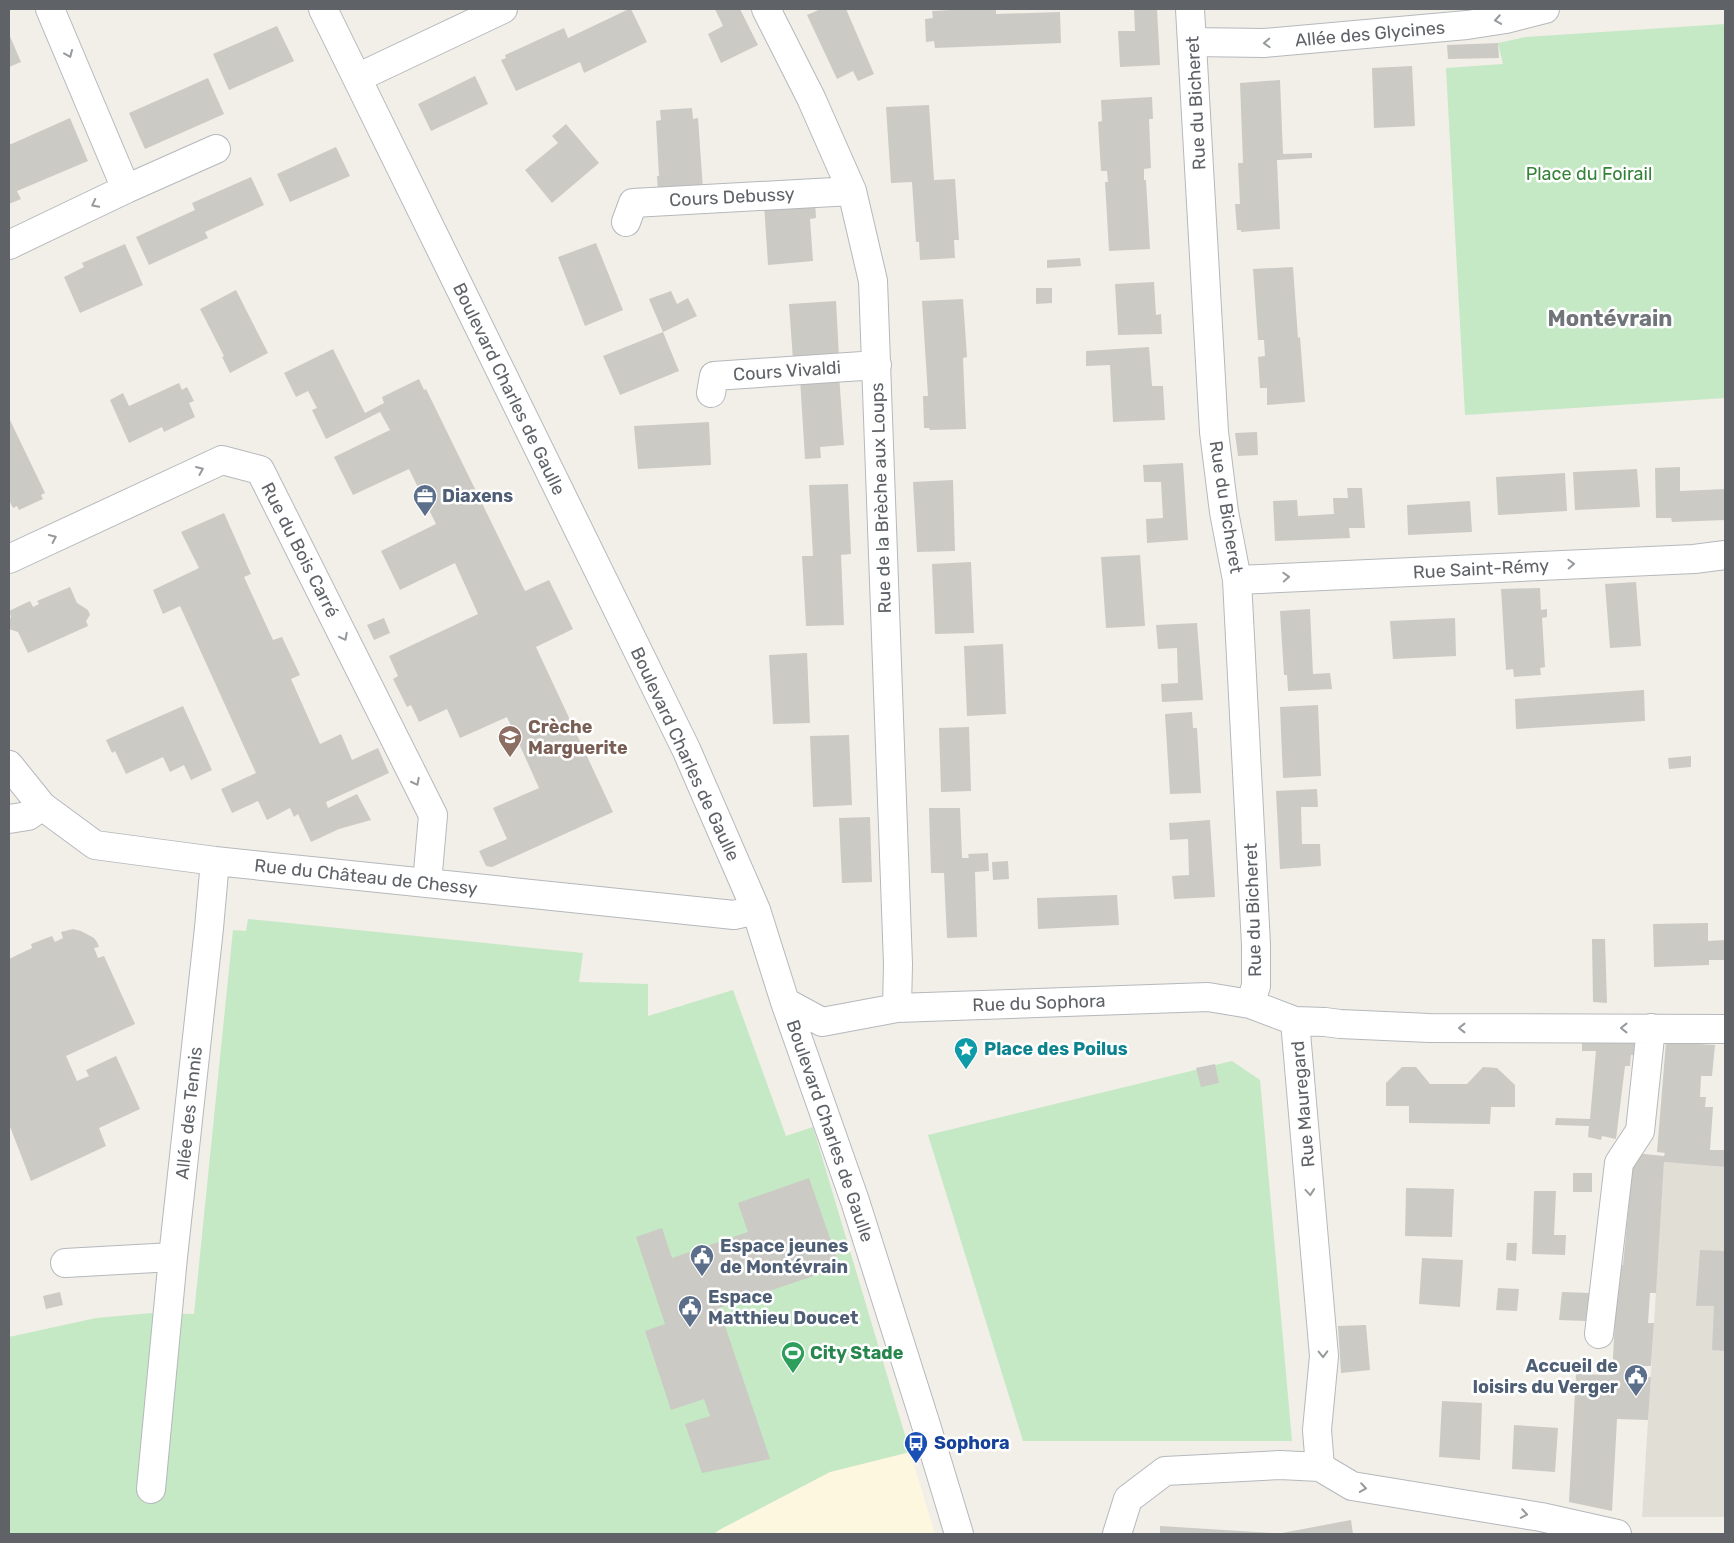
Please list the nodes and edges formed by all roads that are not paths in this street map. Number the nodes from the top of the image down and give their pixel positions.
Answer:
1 (50, 9) edge
2 (323, 9) edge
3 (502, 9) edge
4 (766, 9) edge
5 (1190, 9) edge
6 (1545, 9) edge
7 (1192, 42) junction
8 (357, 78) junction
9 (216, 148) dead end
10 (126, 189) junction
11 (852, 191) junction
12 (626, 222) dead end
13 (9, 245) edge
14 (877, 365) junction
15 (710, 393) dead end
16 (1725, 554) edge
17 (9, 559) edge
18 (1237, 580) junction
19 (9, 765) edge
20 (42, 806) junction
21 (9, 819) edge
22 (215, 861) junction
23 (427, 883) junction
24 (756, 910) junction
25 (785, 1002) junction
26 (1250, 1004) junction
27 (897, 1008) junction
28 (1295, 1022) junction
29 (1651, 1028) junction
30 (1725, 1029) edge
31 (173, 1257) junction
32 (65, 1263) dead end
33 (1600, 1334) dead end
34 (1320, 1467) junction
35 (151, 1489) dead end
36 (959, 1534) edge
37 (1117, 1534) edge
38 (1617, 1534) edge

1 -> 10 street
2 - 8 street, Boulevard Charles de Gaulle
3 - 8 street
4 - 11 street, Rue de la Brèche aux Loups
5 - 7 street, Rue du Bicheret
6 -> 7 street, Allée des Glycines
7 - 18 street, Rue du Bicheret
8 - 24 street, Boulevard Charles de Gaulle
9 - 10 street
10 -> 13 street
11 - 12 street, Cours Debussy
11 - 14 street, Rue de la Brèche aux Loups
14 - 15 street, Cours Vivaldi
14 - 27 street, Rue de la Brèche aux Loups
18 -> 16 street, Rue Saint-Rémy
17 -> 23 street, Rue du Bois Carré
18 - 26 street, Rue du Bicheret
19 - 20 street, Rue du Château de Chessy
20 - 21 street
20 - 22 street, Rue du Château de Chessy
22 - 23 street, Rue du Château de Chessy
22 - 31 street, Allée des Tennis
23 - 24 street, Rue du Château de Chessy
24 - 25 street, Boulevard Charles de Gaulle
25 - 27 street, Rue du Sophora
25 - 36 street, Boulevard Charles de Gaulle
26 - 27 street, Rue du Sophora
26 - 28 street, Rue du Sophora
29 -> 28 street, Rue Mauregard
28 -> 34 street, Rue Mauregard
29 - 30 street, Rue Mauregard
29 - 33 street
31 - 32 street
31 - 35 street, Allée des Tennis
34 - 37 street
34 -> 38 street

